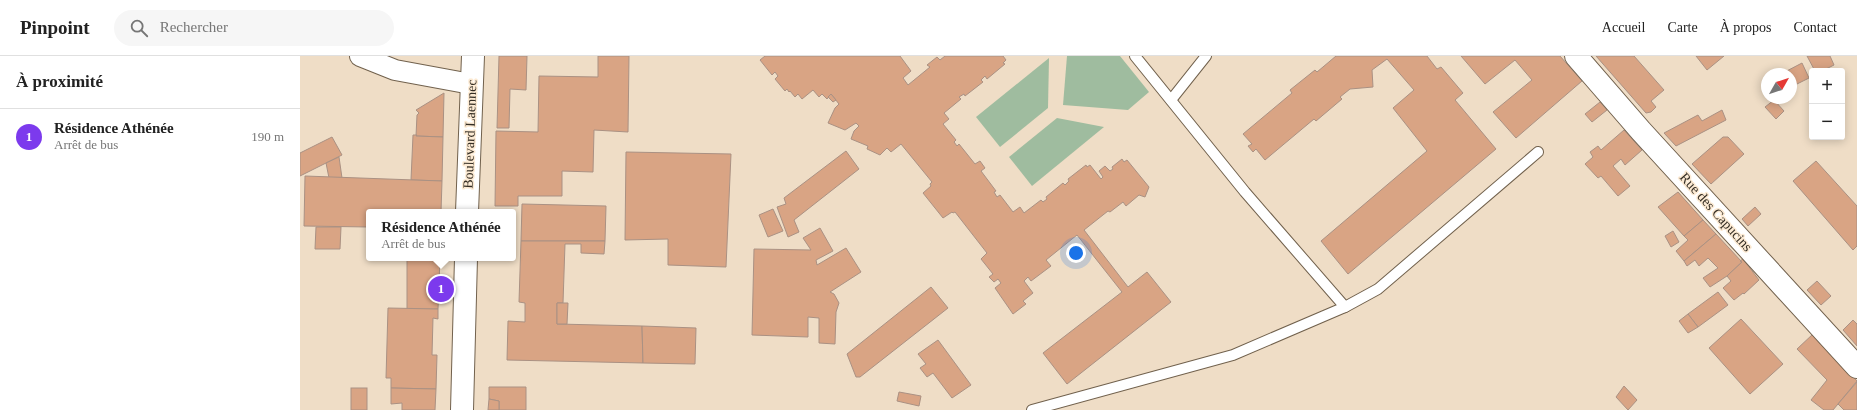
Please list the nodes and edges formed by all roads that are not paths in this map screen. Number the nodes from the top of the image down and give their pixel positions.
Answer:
1 (360, 56) edge
2 (473, 56) edge
3 (1135, 56) edge
4 (1206, 56) edge
5 (1576, 56) edge
6 (471, 84) junction
7 (1170, 100) junction
8 (1538, 152) dead end
9 (467, 209) edge
10 (466, 261) edge
11 (1345, 307) junction
12 (1857, 367) edge
13 (462, 410) edge
14 (1032, 410) edge

1 - 6 street
2 - 6 street, Boulevard Laennec
3 - 7 lane
4 - 7 lane
5 - 12 street, Rue des Capucins
6 - 9 street, Boulevard Laennec
7 - 11 lane
8 - 11 lane
10 - 13 street
11 - 14 lane

